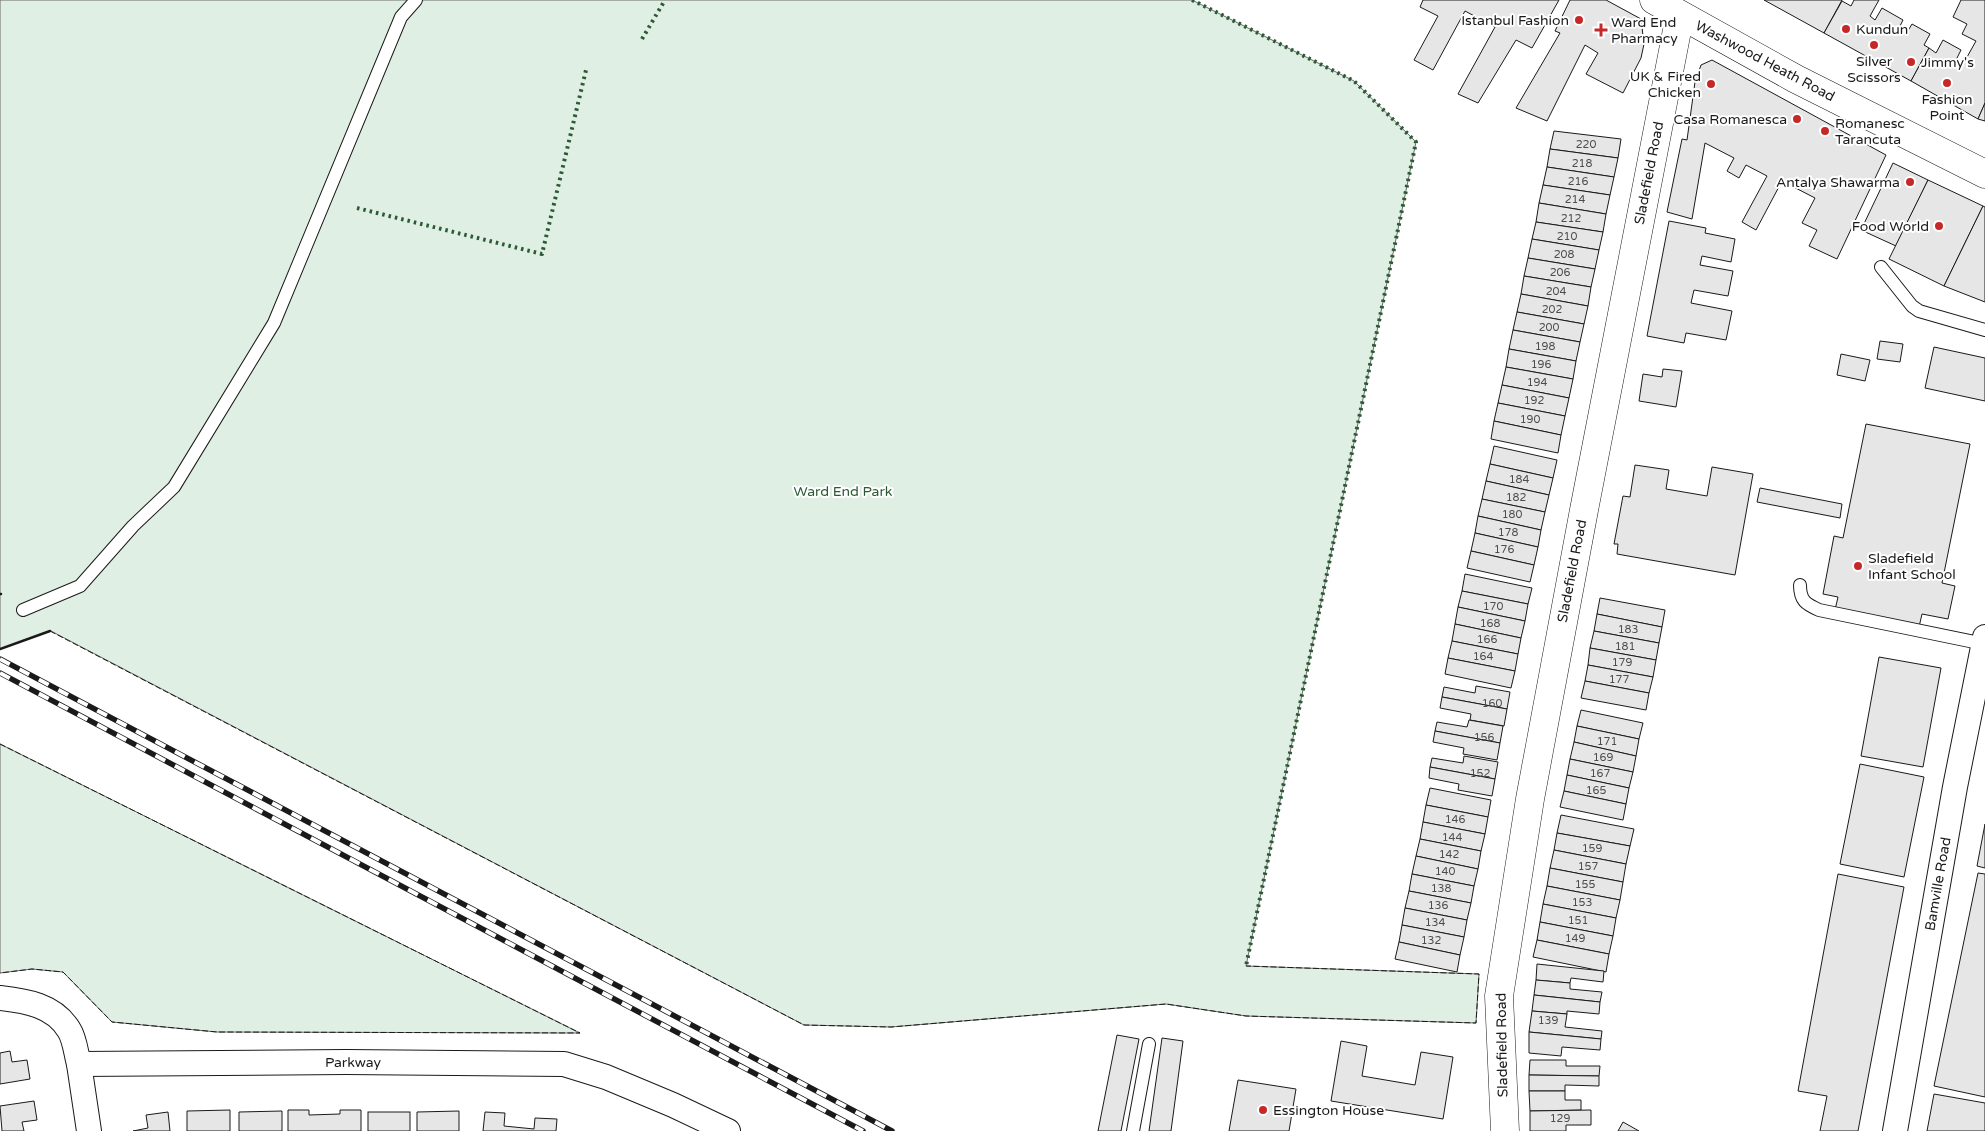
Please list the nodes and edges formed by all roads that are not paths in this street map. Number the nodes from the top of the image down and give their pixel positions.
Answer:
1 (416, 0) edge
2 (1654, 0) edge
3 (1680, 15) junction
4 (1985, 174) edge
5 (1881, 268) dead end
6 (1985, 330) edge
7 (1800, 586) dead end
8 (23, 610) dead end
9 (1984, 640) edge
10 (0, 998) edge
11 (1149, 1044) dead end
12 (79, 1064) junction
13 (89, 1131) edge
14 (728, 1131) edge
15 (1133, 1131) edge
16 (1505, 1131) edge
17 (1895, 1131) edge

1 - 8 lane
2 - 3 street, Washwood Heath Road
3 - 4 street, Washwood Heath Road
3 - 16 street, Sladefield Road
5 - 6 lane
7 - 9 lane
9 - 17 street, Bamville Road
10 - 12 street
11 - 15 lane
12 - 13 street
12 - 14 street, Parkway

